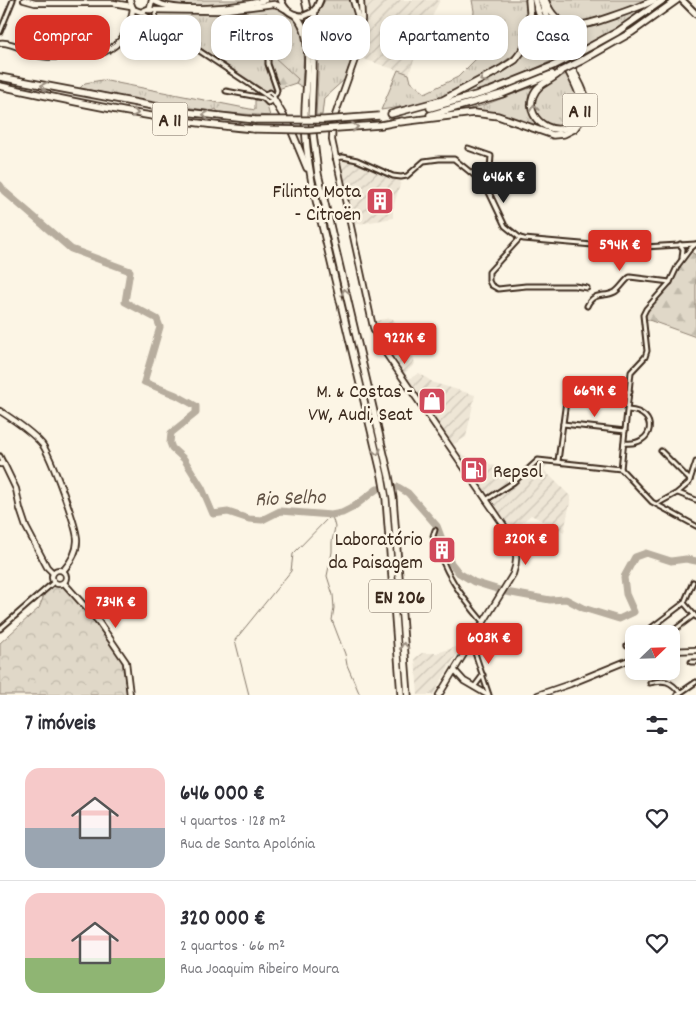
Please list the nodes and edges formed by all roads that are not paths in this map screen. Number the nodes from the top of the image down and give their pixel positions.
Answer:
1 (13, 0) edge
2 (24, 0) edge
3 (125, 0) edge
4 (130, 0) edge
5 (152, 0) edge
6 (265, 0) edge
7 (281, 0) edge
8 (301, 0) edge
9 (305, 0) edge
10 (320, 0) edge
11 (353, 0) edge
12 (361, 0) edge
13 (529, 0) edge
14 (535, 0) edge
15 (541, 0) edge
16 (545, 0) edge
17 (654, 0) edge
18 (663, 0) edge
19 (676, 0) edge
20 (682, 0) edge
21 (36, 2) edge
22 (113, 3) junction
23 (132, 7) junction
24 (148, 10) junction
25 (158, 10) junction
26 (287, 10) junction
27 (313, 11) junction
28 (140, 12) junction
29 (695, 13) edge
30 (132, 15) edge
31 (137, 15) edge
32 (144, 15) edge
33 (155, 15) edge
34 (295, 15) junction
35 (357, 15) edge
36 (361, 15) edge
37 (0, 32) edge
38 (120, 41) edge
39 (0, 43) edge
40 (201, 53) edge
41 (269, 60) edge
42 (355, 60) edge
43 (561, 71) junction
44 (0, 77) edge
45 (0, 86) edge
46 (226, 91) dead end
47 (264, 96) junction
48 (274, 98) junction
49 (391, 114) junction
50 (400, 122) junction
51 (309, 137) junction
52 (468, 148) dead end
53 (336, 160) junction
54 (527, 170) dead end
55 (489, 181) junction
56 (312, 183) junction
57 (484, 184) junction
58 (520, 238) junction
59 (680, 244) junction
60 (687, 244) junction
61 (696, 244) edge
62 (682, 260) junction
63 (670, 282) junction
64 (587, 288) dead end
65 (586, 306) dead end
66 (630, 392) junction
67 (628, 410) junction
68 (0, 411) edge
69 (563, 424) junction
70 (625, 431) junction
71 (624, 443) junction
72 (661, 451) dead end
73 (0, 456) edge
74 (558, 462) junction
75 (696, 462) edge
76 (2, 464) edge
77 (621, 469) junction
78 (386, 476) junction
79 (690, 480) junction
80 (677, 493) junction
81 (486, 500) junction
82 (696, 500) edge
83 (657, 504) junction
84 (696, 526) edge
85 (436, 530) dead end
86 (63, 571) junction
87 (53, 573) junction
88 (54, 582) junction
89 (693, 582) dead end
90 (64, 583) junction
91 (684, 603) junction
92 (695, 616) edge
93 (483, 622) junction
94 (655, 625) edge
95 (680, 626) edge
96 (0, 629) edge
97 (471, 641) junction
98 (696, 650) edge
99 (680, 651) edge
100 (625, 662) edge
101 (691, 662) dead end
102 (696, 662) edge
103 (454, 670) junction
104 (483, 675) junction
105 (450, 678) junction
106 (464, 681) junction
107 (696, 682) edge
108 (650, 683) dead end
109 (474, 687) junction
110 (549, 693) edge
111 (678, 694) edge
112 (130, 695) edge
113 (401, 695) edge
114 (408, 695) edge
115 (438, 695) edge
116 (489, 695) edge
117 (538, 695) edge

1 - 37 street
2 - 21 main road
3 - 22 main road
4 - 23 main road
5 - 6 main road
5 - 24 main road
7 - 26 main road
8 - 51 highway
9 - 51 highway
10 - 27 main road
11 - 35 main road
12 - 36 main road
13 -> 49 highway, A 11
14 -> 43 highway, A 11
15 - 50 highway
16 - 17 highway
18 - 49 highway, A 11, bridge
19 - 43 highway, A 11, bridge
20 - 29 main road
21 - 22 main road
22 - 23 main road
23 - 28 main road
23 - 30 main road
24 - 25 main road
24 - 28 main road
25 - 26 main road
25 - 33 street
26 - 34 main road
27 - 34 main road, bridge
27 - 51 highway, EN 206
28 - 31 main road
28 - 32 street
34 - 51 highway, EN 206
38 - 39 main road
40 - 47 street
41 - 48 street
42 - 53 main road
43 - 50 highway, A 11
49 -> 44 highway, A 11, bridge
45 -> 50 highway, A 11, bridge
46 - 47 street
47 - 48 street
47 - 48 street
48 - 56 highway
51 - 56 highway, EN 206
78 -> 51 highway, EN 206
52 - 55 street
53 - 57 street
53 - 81 main road
54 - 55 street
55 - 57 street
56 -> 78 highway, EN 206
57 - 58 street
58 - 59 street
58 - 64 street
59 - 60 street
59 - 62 street
60 - 61 street
60 - 62 street
61 - 62 street
62 - 63 street
63 - 65 street
63 - 66 street
66 - 67 street
66 - 69 street
67 - 70 street
67 - 71 street
68 - 86 main road
69 - 70 street
69 - 74 street
70 - 71 street
71 - 77 street
72 - 79 street
73 - 76 street
74 - 77 street
74 - 81 street
75 - 79 street
76 - 87 main road
77 - 83 street
78 - 113 highway, EN 206
114 -> 78 highway, EN 206
79 - 80 street
80 - 82 street
80 - 83 street
81 - 93 main road
83 - 84 street
85 - 93 street
86 - 87 main road
86 - 90 main road
87 - 88 main road
88 - 90 main road
88 - 96 street
89 - 91 street
90 - 112 main road
91 - 92 street
91 - 94 street
92 - 95 street
93 - 97 main road
97 - 103 main road
97 - 104 street
98 - 99 main road
100 - 110 main road
101 - 102 street
103 - 105 main road
103 - 106 main road
104 - 109 street
104 - 116 street
105 - 106 main road
105 - 115 main road
106 - 109 main road
107 - 111 street
108 - 111 street
109 - 116 main road
110 - 117 main road

